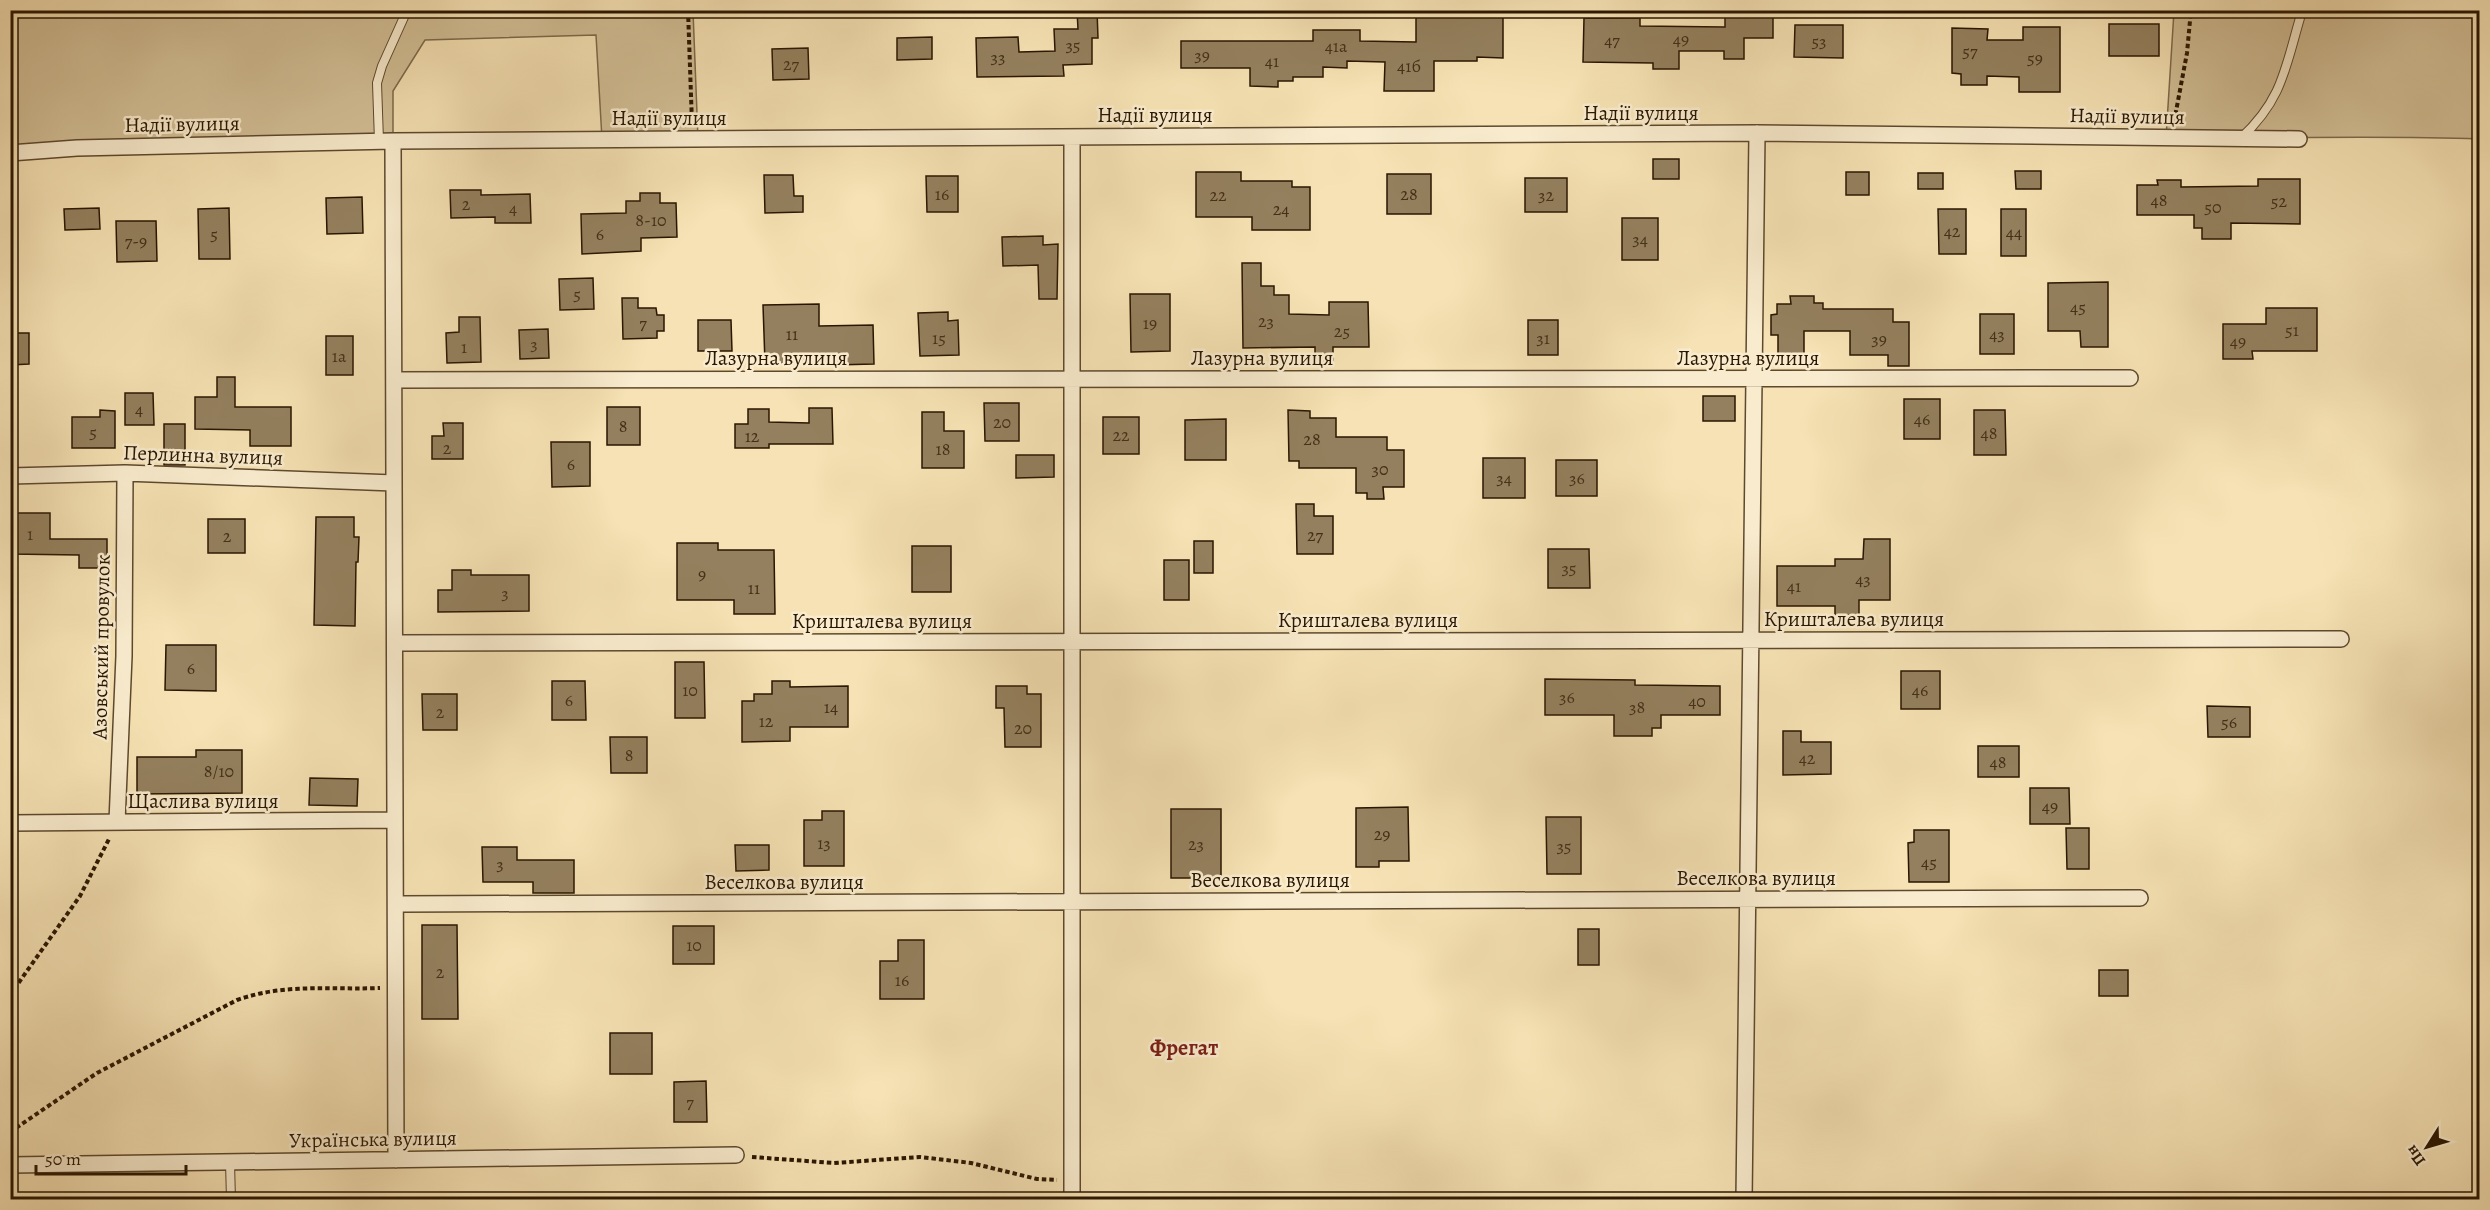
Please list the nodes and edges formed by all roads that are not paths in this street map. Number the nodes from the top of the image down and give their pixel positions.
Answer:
1 (403, 10) edge
2 (2300, 18) dead end
3 (1757, 133) junction
4 (1072, 137) junction
5 (2240, 139) junction
6 (2299, 139) dead end
7 (386, 141) junction
8 (10, 153) edge
9 (2130, 378) dead end
10 (1072, 379) junction
11 (1754, 379) junction
12 (394, 380) junction
13 (124, 473) junction
14 (10, 476) edge
15 (394, 483) junction
16 (2341, 639) dead end
17 (1751, 640) junction
18 (1072, 642) junction
19 (395, 643) junction
20 (395, 820) junction
21 (117, 822) junction
22 (10, 823) edge
23 (2140, 898) dead end
24 (1748, 899) junction
25 (1072, 902) junction
26 (401, 904) dead end
27 (736, 1155) road end
28 (396, 1160) junction
29 (230, 1162) junction
30 (10, 1165) edge
31 (231, 1200) edge
32 (1072, 1200) edge
33 (1744, 1200) edge

1 - 7 lane
2 - 5 lane
3 - 4 street, Надії вулиця
3 - 5 street, Надії вулиця
3 - 11 street
4 - 7 street, Надії вулиця
4 - 10 street
5 - 6 street, Надії вулиця
7 - 8 street, Надії вулиця
7 - 12 street
9 - 11 street, Лазурна вулиця
10 - 11 street, Лазурна вулиця
10 - 12 street, Лазурна вулиця
10 - 18 street
11 - 17 street
12 - 15 street
13 - 14 street, Перлинна вулиця
13 - 15 street, Перлинна вулиця
13 - 21 street, Азовський провулок
15 - 19 street
16 - 17 street, Кришталева вулиця
17 - 18 street, Кришталева вулиця
17 - 24 street
18 - 19 street, Кришталева вулиця
18 - 25 street
19 - 20 street
20 - 21 street, Щаслива вулиця
20 - 28 street
21 - 22 street, Щаслива вулиця
23 - 24 street, Веселкова вулиця
24 - 25 street, Веселкова вулиця
24 - 33 street
25 - 26 street, Веселкова вулиця
25 - 32 street
27 - 28 street, Українська вулиця
28 - 29 street, Українська вулиця
29 - 30 street, Українська вулиця
29 - 31 lane

